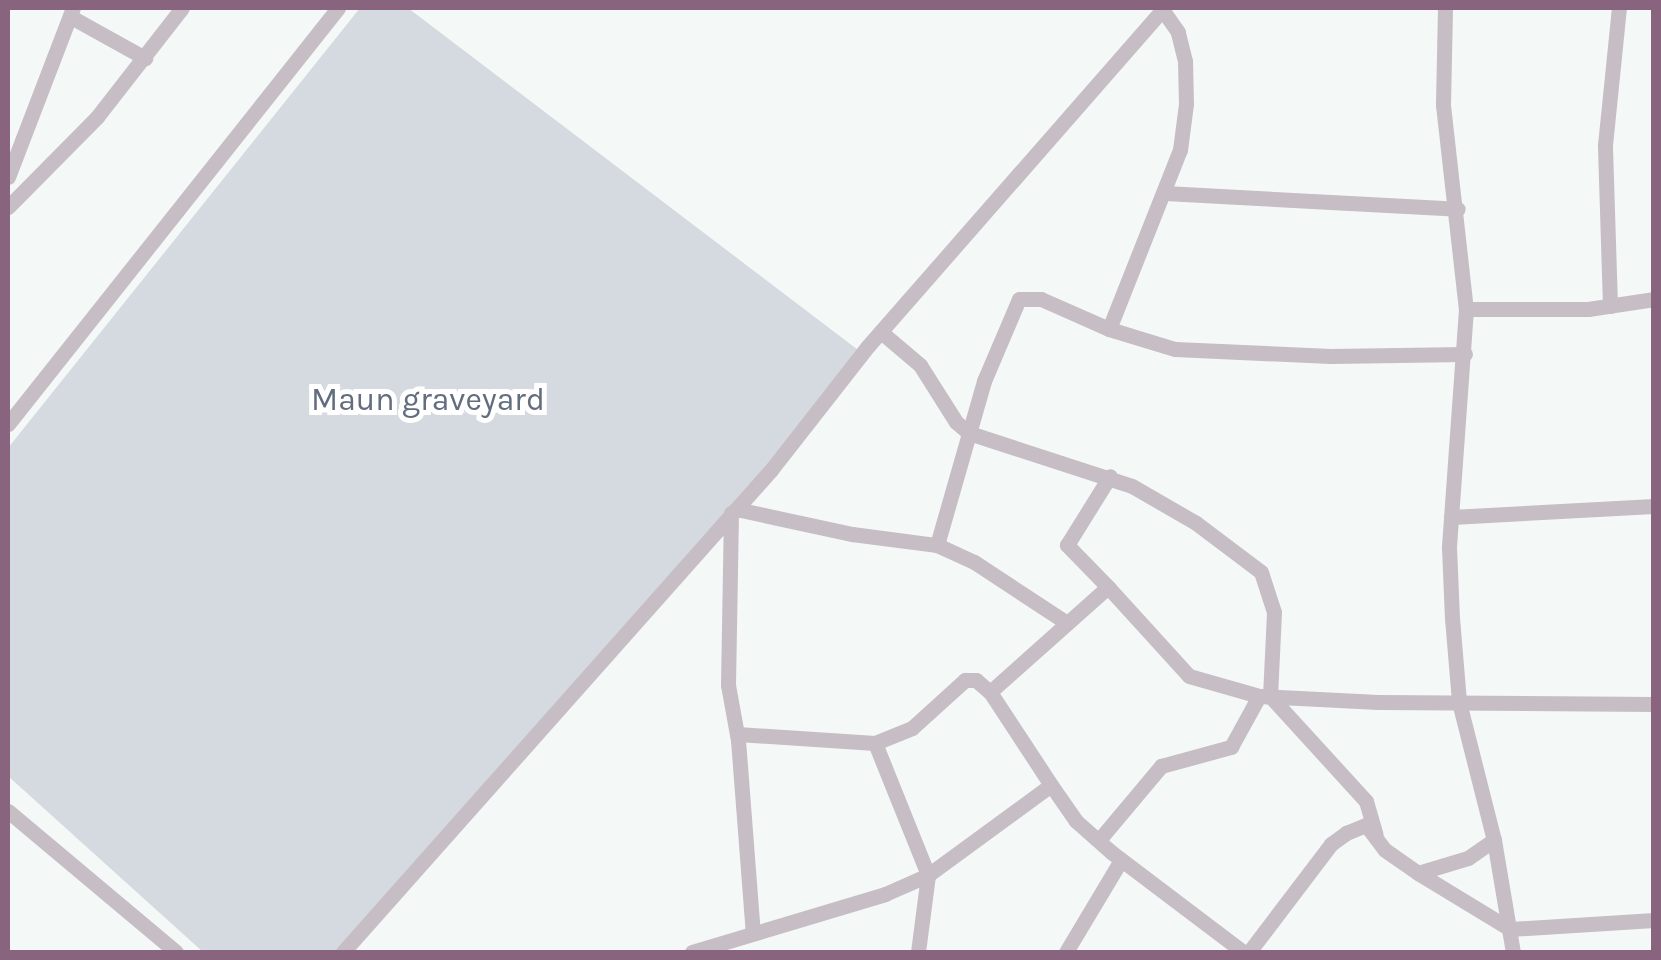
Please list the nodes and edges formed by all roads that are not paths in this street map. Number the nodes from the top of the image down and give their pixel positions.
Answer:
1 (182, 8) edge
2 (338, 8) edge
3 (1445, 8) edge
4 (1619, 8) edge
5 (1161, 9) edge
6 (72, 12) edge
7 (145, 58) junction
8 (8, 177) edge
9 (1165, 193) junction
10 (8, 207) edge
11 (1458, 209) junction
12 (1654, 299) edge
13 (1610, 306) junction
14 (1466, 308) junction
15 (1108, 329) junction
16 (881, 332) junction
17 (1466, 354) junction
18 (8, 424) edge
19 (969, 433) junction
20 (1110, 476) junction
21 (1654, 506) edge
22 (734, 511) junction
23 (1451, 516) junction
24 (937, 545) junction
25 (1108, 587) junction
26 (1068, 623) junction
27 (990, 692) junction
28 (1264, 696) junction
29 (1459, 702) junction
30 (1654, 704) edge
31 (736, 734) junction
32 (875, 744) junction
33 (1051, 785) junction
34 (8, 812) edge
35 (1376, 836) junction
36 (1099, 840) junction
37 (1494, 840) junction
38 (1120, 860) junction
39 (1418, 873) junction
40 (928, 875) junction
41 (1654, 920) edge
42 (1510, 930) junction
43 (753, 933) junction
44 (176, 952) edge
45 (343, 952) edge
46 (692, 952) edge
47 (918, 952) edge
48 (1066, 952) edge
49 (1246, 952) edge
50 (1513, 952) edge

1 - 7 street
2 - 18 street
3 - 11 street
4 - 13 street
5 - 9 street
5 - 16 street
6 - 7 street
6 - 8 street
7 - 10 street
9 - 11 street
9 - 15 street
11 - 14 street
12 - 13 street
13 - 14 street
14 - 17 street
15 - 17 street
15 - 19 street
16 - 19 street
16 - 22 street
17 - 23 street
19 - 20 street
19 - 24 street
20 - 25 street
20 - 28 street
21 - 23 street
22 - 24 street
22 - 31 street
22 - 45 street
23 - 29 street
24 - 26 street
25 - 26 street
25 - 28 street
26 - 27 street
27 - 32 street
27 - 33 street
28 - 29 street
28 - 35 street
28 - 36 street
29 - 30 street
29 - 37 street
31 - 32 street
31 - 43 street
32 - 40 street
33 - 36 street
33 - 40 street
34 - 44 street
35 - 39 street
35 - 49 street
36 - 38 street
37 - 39 street
37 - 42 street
38 - 48 street
38 - 49 street
39 - 42 street
40 - 43 street
40 - 47 street
41 - 42 street
42 - 50 street
43 - 46 street

